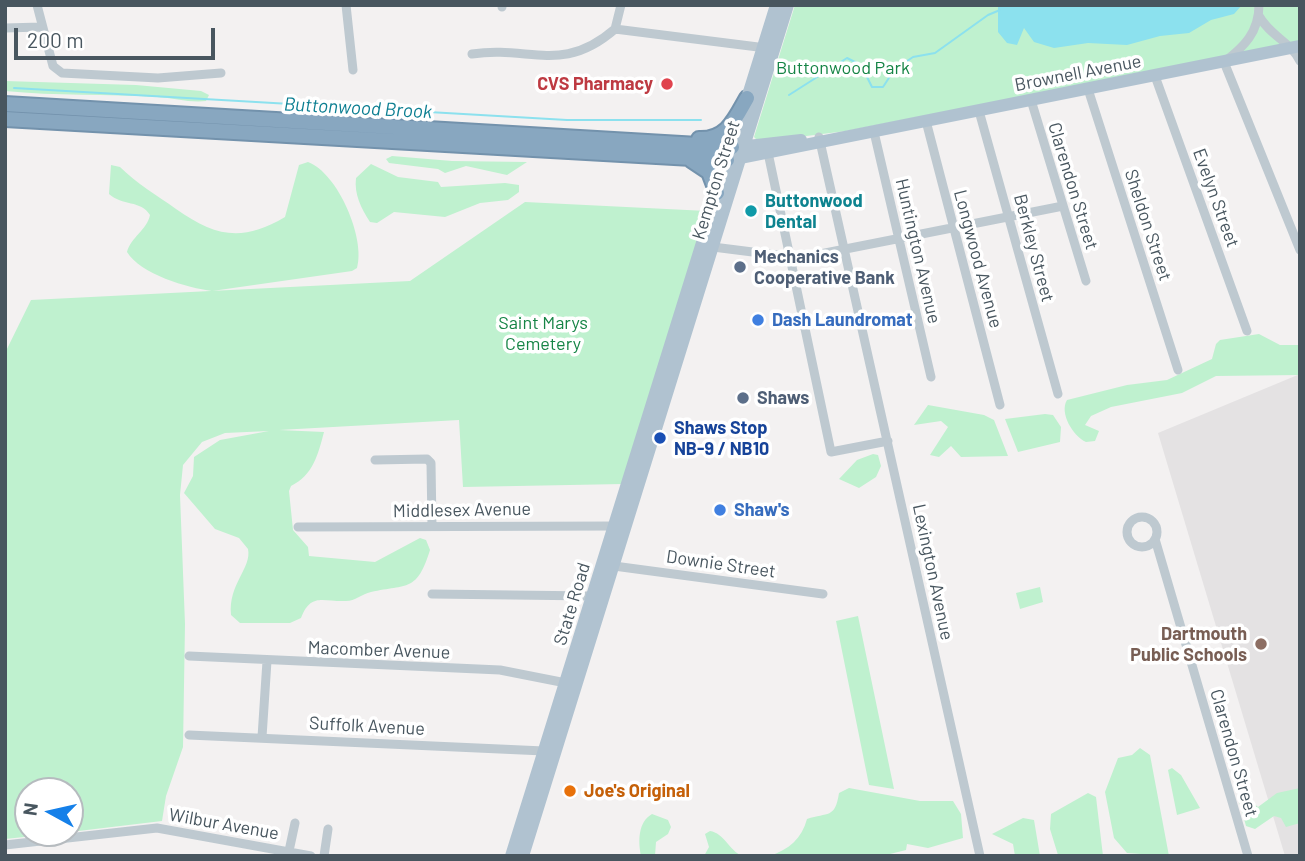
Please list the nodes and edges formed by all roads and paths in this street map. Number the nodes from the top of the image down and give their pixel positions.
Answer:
1 (37, 5) edge
2 (346, 5) edge
3 (621, 5) edge
4 (776, 5) edge
5 (788, 5) edge
6 (1259, 5) edge
7 (1259, 16) junction
8 (41, 27) junction
9 (5, 28) edge
10 (615, 29) junction
11 (1297, 47) edge
12 (769, 49) junction
13 (472, 54) dead end
14 (1300, 61) edge
15 (1224, 62) junction
16 (353, 70) dead end
17 (221, 73) dead end
18 (1155, 76) junction
19 (1088, 89) junction
20 (747, 97) junction
21 (1031, 100) junction
22 (5, 104) edge
23 (979, 111) junction
24 (5, 119) edge
25 (926, 121) junction
26 (869, 133) junction
27 (621, 140) junction
28 (820, 140) junction
29 (768, 150) junction
30 (736, 153) junction
31 (690, 159) junction
32 (717, 193) junction
33 (1063, 206) junction
34 (1009, 216) junction
35 (954, 227) junction
36 (899, 238) junction
37 (713, 247) junction
38 (844, 249) junction
39 (1300, 250) edge
40 (791, 257) junction
41 (1086, 281) dead end
42 (1247, 331) dead end
43 (672, 363) junction
44 (1178, 370) dead end
45 (931, 377) dead end
46 (1058, 394) dead end
47 (1000, 405) dead end
48 (888, 441) junction
49 (375, 460) dead end
50 (432, 526) junction
51 (298, 527) dead end
52 (621, 527) junction
53 (1155, 538) dead end
54 (614, 566) junction
55 (432, 594) dead end
56 (824, 594) dead end
57 (593, 596) junction
58 (189, 656) dead end
59 (267, 661) junction
60 (571, 684) junction
61 (189, 735) dead end
62 (262, 737) junction
63 (544, 751) junction
64 (295, 823) dead end
65 (328, 829) dead end
66 (5, 845) edge
67 (289, 851) junction
68 (311, 856) edge
69 (324, 856) edge
70 (510, 856) edge
71 (523, 856) edge
72 (980, 856) edge
73 (1248, 856) edge

1 - 8 street
2 - 16 street
3 - 10 street
4 - 12 main road, Kempton Street
5 - 12 main road, Kempton Street
6 - 7 street
7 - 11 street
7 - 15 street
8 - 9 street
8 - 17 street
10 - 12 street
10 - 13 street
11 - 14 street
11 - 15 main road, Brownell Avenue
12 - 20 main road, Kempton Street
12 - 30 main road, Kempton Street
15 - 18 main road, Brownell Avenue
15 - 39 street
18 - 19 main road, Brownell Avenue
18 - 42 street, Evelyn Street
19 - 21 main road, Brownell Avenue
19 - 44 street, Sheldon Street
20 - 27 highway
20 - 30 main road, Kempton Street
21 - 23 main road, Brownell Avenue
21 - 33 street, Clarendon Street
22 - 27 highway
23 - 25 main road, Brownell Avenue
23 - 34 street, Berkley Street
24 - 31 highway
25 - 26 main road, Brownell Avenue
25 - 35 street, Longwood Avenue
26 - 28 main road, Brownell Avenue
26 - 36 street, Huntington Avenue
27 - 30 highway
28 - 29 main road, Brownell Avenue
28 - 38 street, Lexington Avenue
29 - 30 main road, Brownell Avenue
29 - 40 street
30 - 31 highway
30 - 32 main road, Kempton Street
30 - 37 main road, Kempton Street
31 - 32 highway
32 - 43 main road, Kempton Street
33 - 34 street
33 - 41 street, Clarendon Street
34 - 35 street
34 - 46 street, Berkley Street
35 - 36 street
35 - 47 street, Longwood Avenue
36 - 38 street
36 - 45 street, Huntington Avenue
37 - 40 street
37 - 43 main road, Kempton Street
38 - 40 street
38 - 48 street, Lexington Avenue
40 - 48 street
43 - 52 main road, State Road
48 - 72 street, Lexington Avenue
49 - 50 street
50 - 51 street, Middlesex Avenue
50 - 52 street, Middlesex Avenue
52 - 54 main road, State Road
52 - 57 main road, State Road
53 - 73 street, Clarendon Street
54 - 56 street, Downie Street
54 - 60 main road, State Road
55 - 57 street
57 - 60 main road, State Road
58 - 59 street, Macomber Avenue
59 - 60 street, Macomber Avenue
59 - 62 street
60 - 63 main road, State Road
60 - 71 main road, State Road
61 - 62 street, Suffolk Avenue
62 - 63 street, Suffolk Avenue
63 - 70 main road, State Road
64 - 67 street
65 - 69 street
66 - 67 street, Wilbur Avenue
67 - 68 street, Wilbur Avenue

